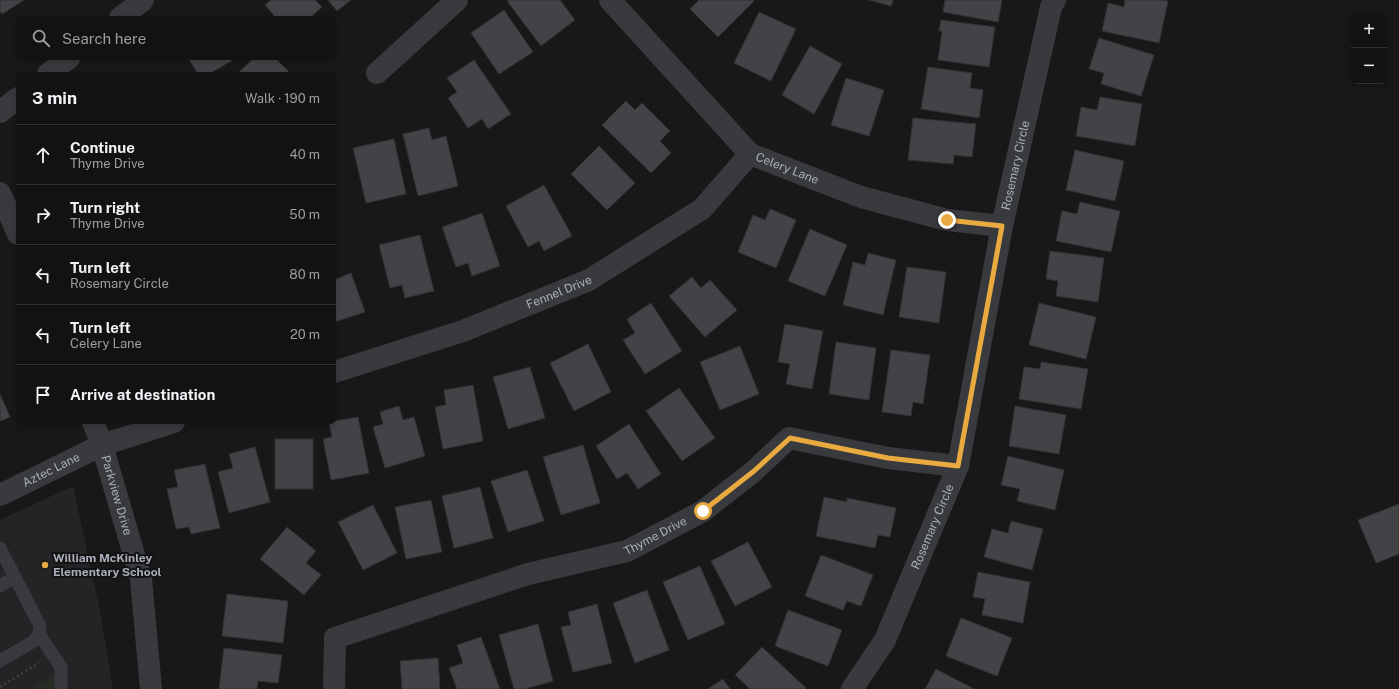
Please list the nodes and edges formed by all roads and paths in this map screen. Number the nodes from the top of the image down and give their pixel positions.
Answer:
1 (143, 0) edge
2 (457, 0) edge
3 (610, 0) edge
4 (1055, 0) edge
5 (123, 16) edge
6 (66, 60) edge
7 (51, 72) edge
8 (377, 73) dead end
9 (16, 100) edge
10 (0, 112) edge
11 (750, 154) junction
12 (0, 193) edge
13 (1002, 226) junction
14 (16, 229) edge
15 (336, 371) edge
16 (94, 424) edge
17 (168, 424) edge
18 (102, 445) junction
19 (958, 466) junction
20 (0, 495) edge
21 (0, 548) edge
22 (15, 577) junction
23 (0, 586) edge
24 (39, 634) junction
25 (0, 661) edge
26 (40, 663) dead end
27 (0, 688) edge
28 (61, 689) edge
29 (151, 689) edge
30 (334, 689) edge
31 (852, 689) edge

1 - 5 street
2 - 8 street
3 - 11 street, Celery Lane
4 - 13 street, Rosemary Circle
6 - 7 street
9 - 10 street
11 - 13 street, Celery Lane
11 - 15 street, Fennel Drive
12 - 14 street
13 - 19 street, Rosemary Circle
16 - 18 street, Parkview Drive
17 - 18 street
18 - 20 street, Aztec Lane
18 - 29 street, Parkview Drive
19 - 30 street, Thyme Drive
19 - 31 street, Rosemary Circle
21 - 22 lane
22 - 23 lane
22 - 24 lane
24 - 25 lane
24 - 28 lane
26 - 27 path

